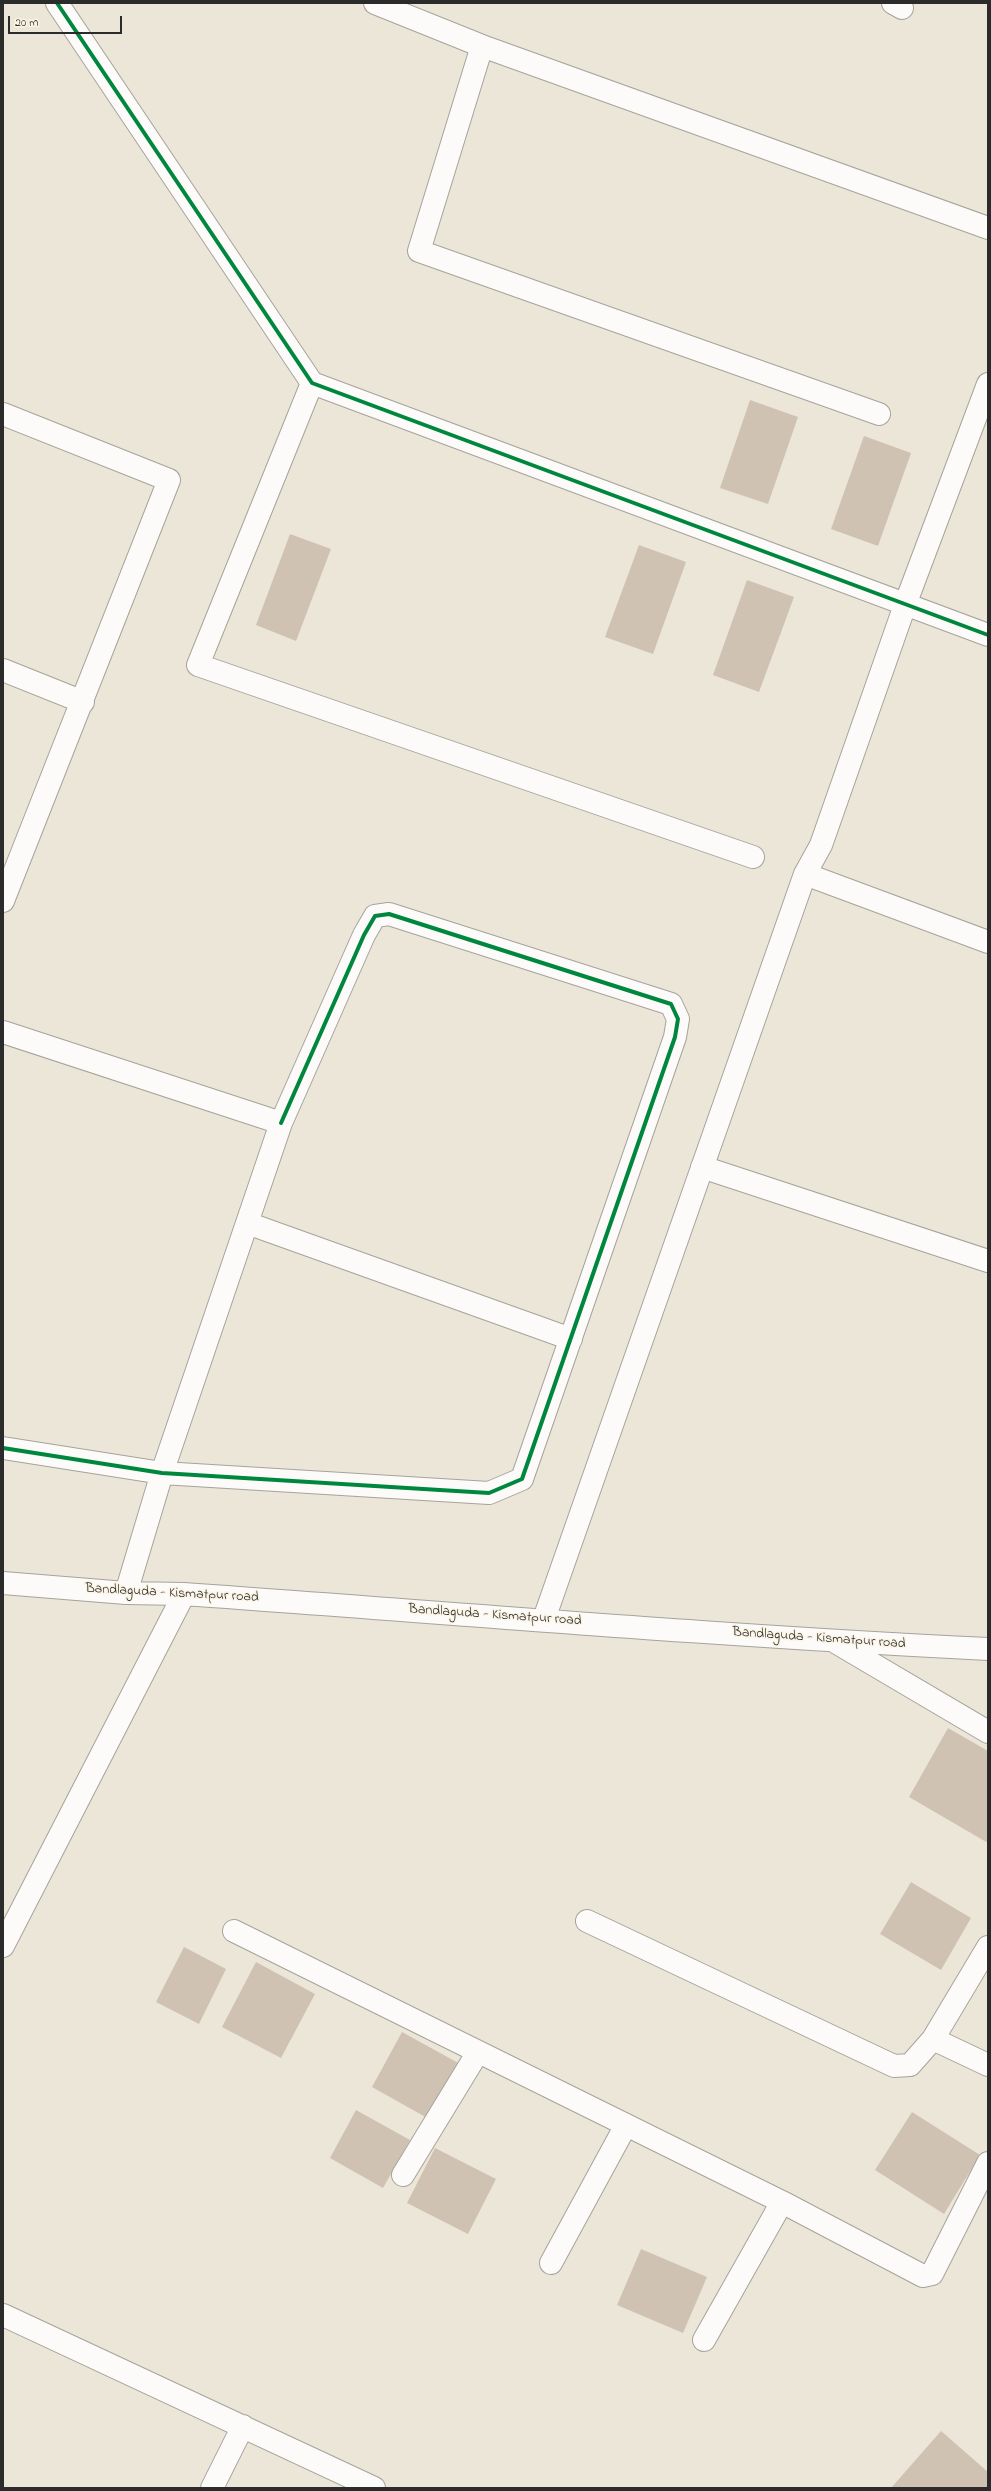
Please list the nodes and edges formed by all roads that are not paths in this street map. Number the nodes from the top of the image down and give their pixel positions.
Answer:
1 (57, 3) edge
2 (375, 3) edge
3 (482, 46) junction
4 (988, 228) edge
5 (312, 383) junction
6 (988, 384) edge
7 (3, 414) edge
8 (879, 414) dead end
9 (905, 605) junction
10 (988, 635) edge
11 (3, 670) edge
12 (83, 702) junction
13 (753, 857) dead end
14 (805, 874) junction
15 (3, 901) edge
16 (988, 942) edge
17 (3, 1032) edge
18 (281, 1123) junction
19 (702, 1167) junction
20 (247, 1223) junction
21 (988, 1261) edge
22 (571, 1339) junction
23 (3, 1448) edge
24 (162, 1473) junction
25 (3, 1582) edge
26 (126, 1593) junction
27 (184, 1594) junction
28 (544, 1619) junction
29 (834, 1641) junction
30 (988, 1649) edge
31 (988, 1732) edge
32 (587, 1921) dead end
33 (234, 1931) dead end
34 (3, 1946) edge
35 (988, 1947) edge
36 (934, 2039) junction
37 (478, 2052) junction
38 (988, 2066) edge
39 (626, 2125) junction
40 (988, 2163) edge
41 (403, 2175) dead end
42 (782, 2202) junction
43 (550, 2263) dead end
44 (3, 2315) edge
45 (704, 2340) dead end
46 (243, 2426) junction
47 (212, 2488) edge
48 (374, 2488) edge

1 - 5 street
2 - 3 street
3 - 4 street
3 - 8 street
5 - 9 street
5 - 13 street
6 - 9 street
7 - 12 street
9 - 10 street
9 - 14 street
11 - 12 street
12 - 15 street
14 - 16 street
14 - 19 street
17 - 18 street
18 - 20 street
18 - 22 street
19 - 21 street
19 - 28 street
20 - 22 street
20 - 24 street
22 - 24 street
23 - 24 street
24 - 26 street
25 - 26 street, Bandlaguda - Kismatpur road
26 - 27 street, Bandlaguda - Kismatpur road
27 - 28 street, Bandlaguda - Kismatpur road
27 - 34 street
28 - 29 street, Bandlaguda - Kismatpur road
29 - 30 street, Bandlaguda - Kismatpur road
29 - 31 street
32 - 36 street
33 - 37 street
35 - 36 street
36 - 38 street
37 - 39 street
37 - 41 street
39 - 42 street
39 - 43 street
40 - 42 street
42 - 45 street
44 - 46 street
46 - 47 street
46 - 48 street

